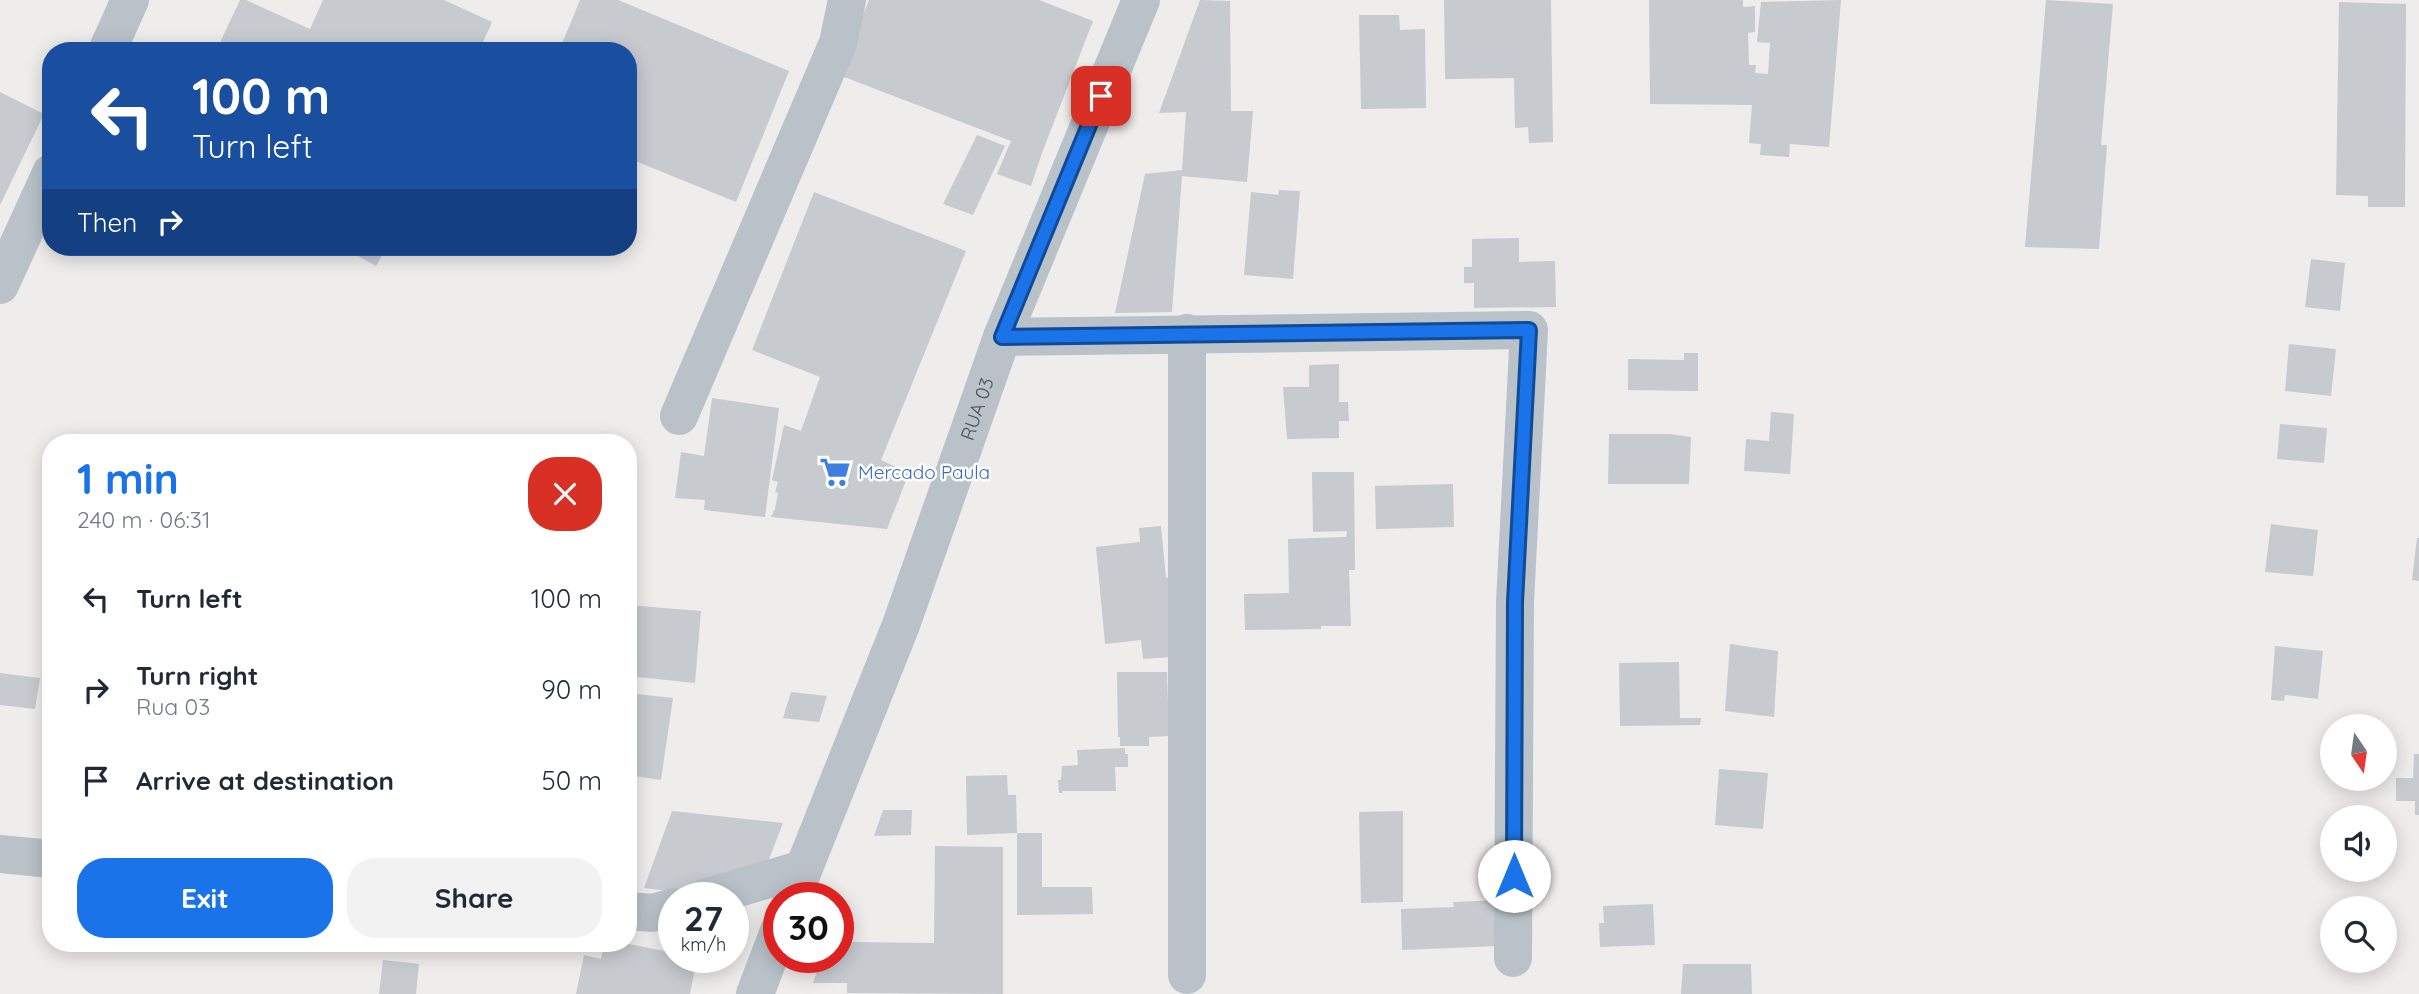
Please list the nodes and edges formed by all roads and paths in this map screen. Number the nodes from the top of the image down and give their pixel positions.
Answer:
1 (130, 0) edge
2 (847, 0) edge
3 (1141, 0) edge
4 (111, 42) edge
5 (42, 193) edge
6 (0, 285) edge
7 (1187, 333) junction
8 (1002, 337) junction
9 (679, 416) dead end
10 (0, 854) edge
11 (42, 858) edge
12 (797, 882) edge
13 (658, 911) edge
14 (637, 912) edge
15 (1513, 958) dead end
16 (763, 973) edge
17 (1187, 975) dead end
18 (755, 994) edge

1 - 4 street
2 - 9 street
3 - 8 street, RUA 03
5 - 6 street
7 - 8 street
7 - 15 street
7 - 17 street
8 - 12 street, RUA 03
10 - 11 street
13 - 14 street
16 - 18 street

